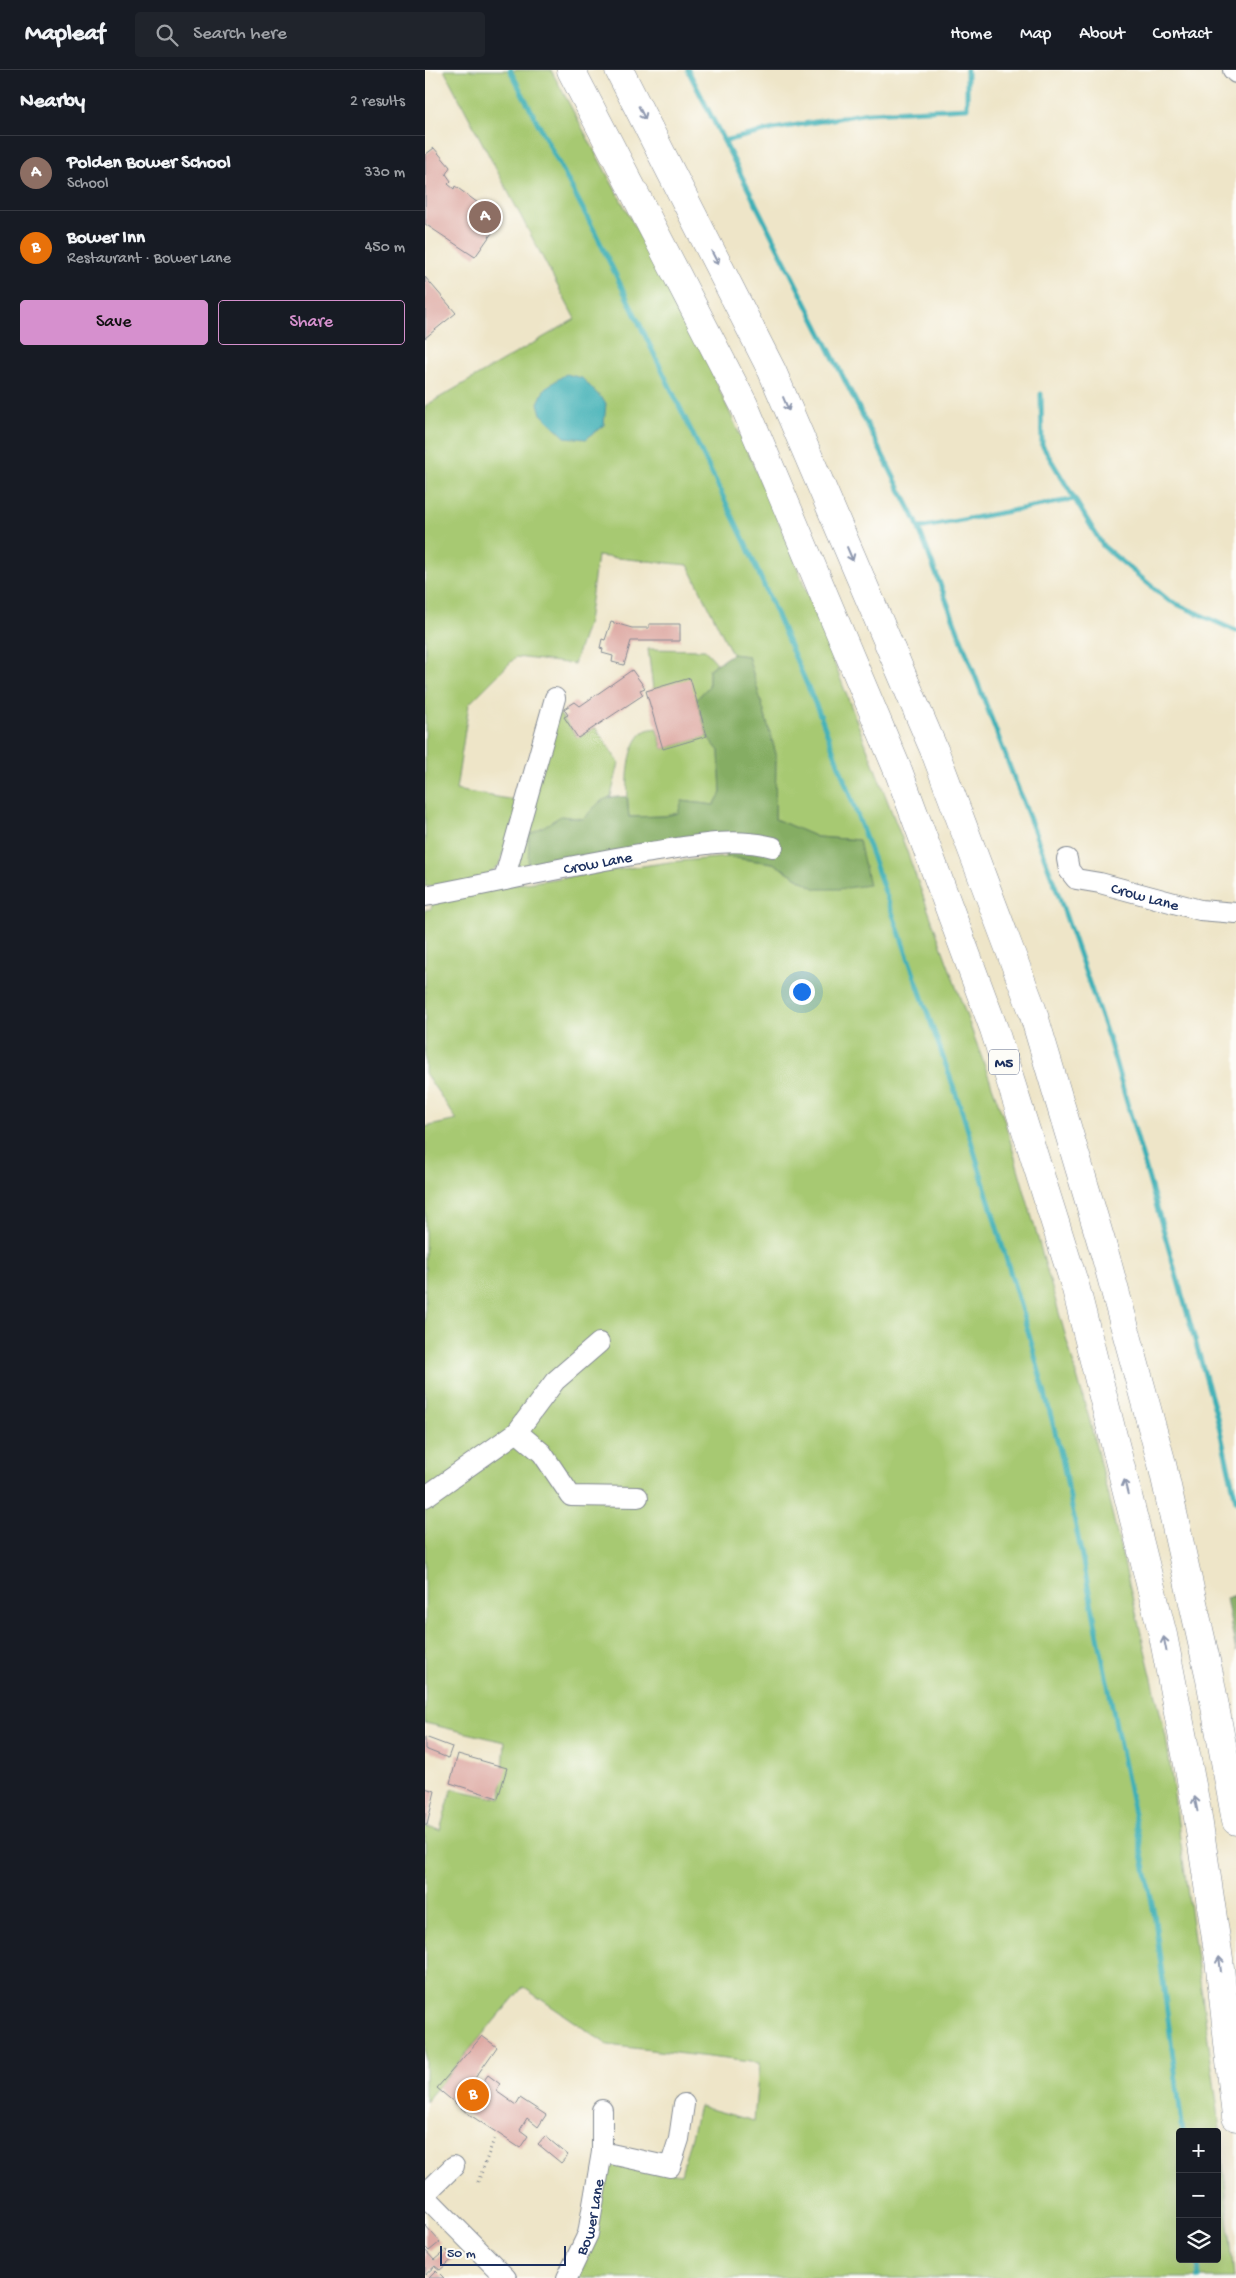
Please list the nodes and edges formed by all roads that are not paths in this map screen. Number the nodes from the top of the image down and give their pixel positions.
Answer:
1 (571, 70) edge
2 (619, 70) edge
3 (1233, 70) edge
4 (1236, 73) edge
5 (555, 698) dead end
6 (773, 847) dead end
7 (1067, 859) dead end
8 (504, 880) junction
9 (425, 896) edge
10 (1236, 912) edge
11 (599, 1342) dead end
12 (517, 1432) junction
13 (425, 1496) edge
14 (638, 1497) dead end
15 (1236, 1821) edge
16 (684, 2104) dead end
17 (602, 2110) dead end
18 (1236, 2117) edge
19 (602, 2152) junction
20 (454, 2166) dead end
21 (425, 2195) edge
22 (506, 2278) edge
23 (567, 2278) edge

18 -> 1 highway, M5
2 -> 15 highway, M5
3 - 4 street
5 - 8 street
6 - 8 street, Crow Lane
7 - 10 street, Crow Lane
8 - 9 street, Crow Lane
11 - 12 street
12 - 13 street
12 - 14 street
16 - 19 street
17 - 19 street, Bower Lane
19 - 23 street, Bower Lane
20 - 21 street
21 - 22 street

